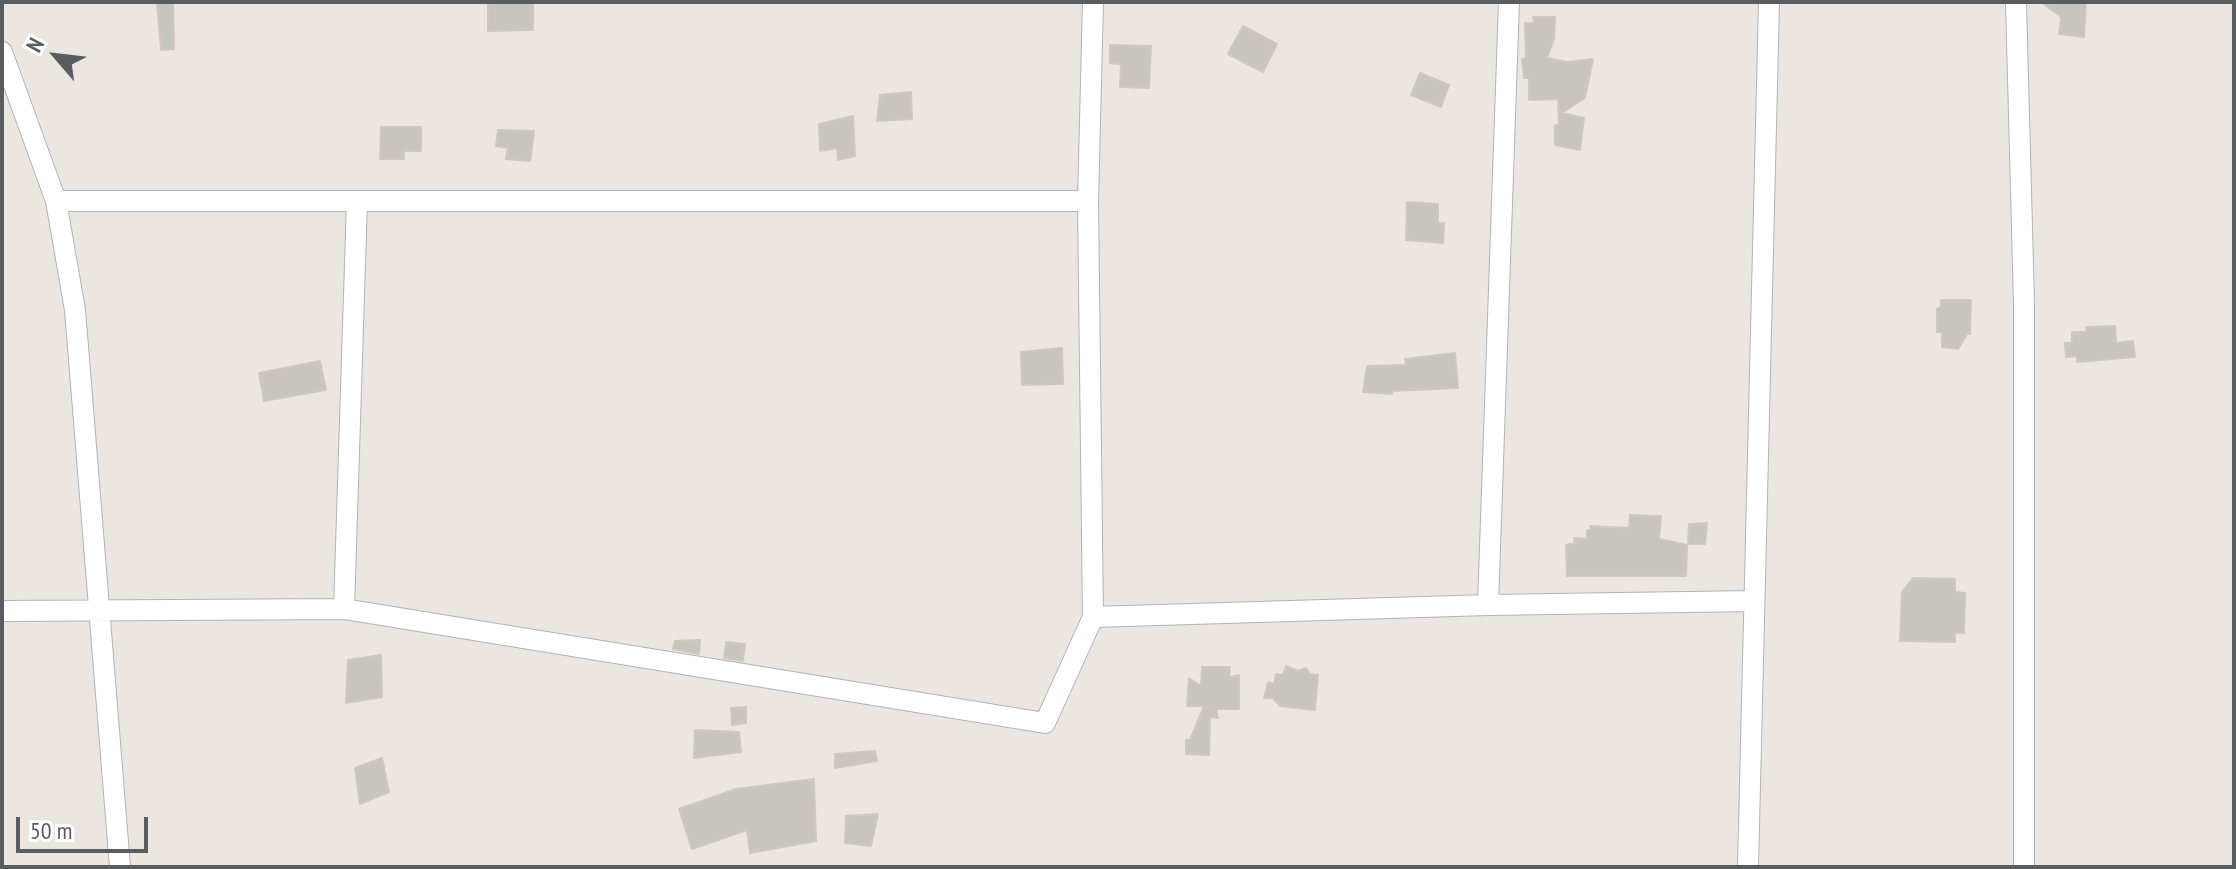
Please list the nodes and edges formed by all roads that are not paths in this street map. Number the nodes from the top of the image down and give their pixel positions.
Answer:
1 (1093, 2) edge
2 (1509, 2) edge
3 (1769, 2) edge
4 (2016, 2) edge
5 (2, 52) edge
6 (56, 201) junction
7 (357, 201) junction
8 (1088, 201) junction
9 (1754, 601) junction
10 (1488, 605) junction
11 (344, 609) junction
12 (99, 610) junction
13 (2, 611) edge
14 (1093, 617) junction
15 (120, 867) edge
16 (1748, 867) edge
17 (2024, 867) edge

1 - 8 street
2 - 10 street
3 - 9 street
4 - 17 street
5 - 6 street
6 - 7 street
6 - 12 street
7 - 8 street
7 - 11 street
8 - 14 street
9 - 10 street
9 - 16 street
10 - 14 street
11 - 12 street
11 - 14 street
12 - 13 street
12 - 15 street

